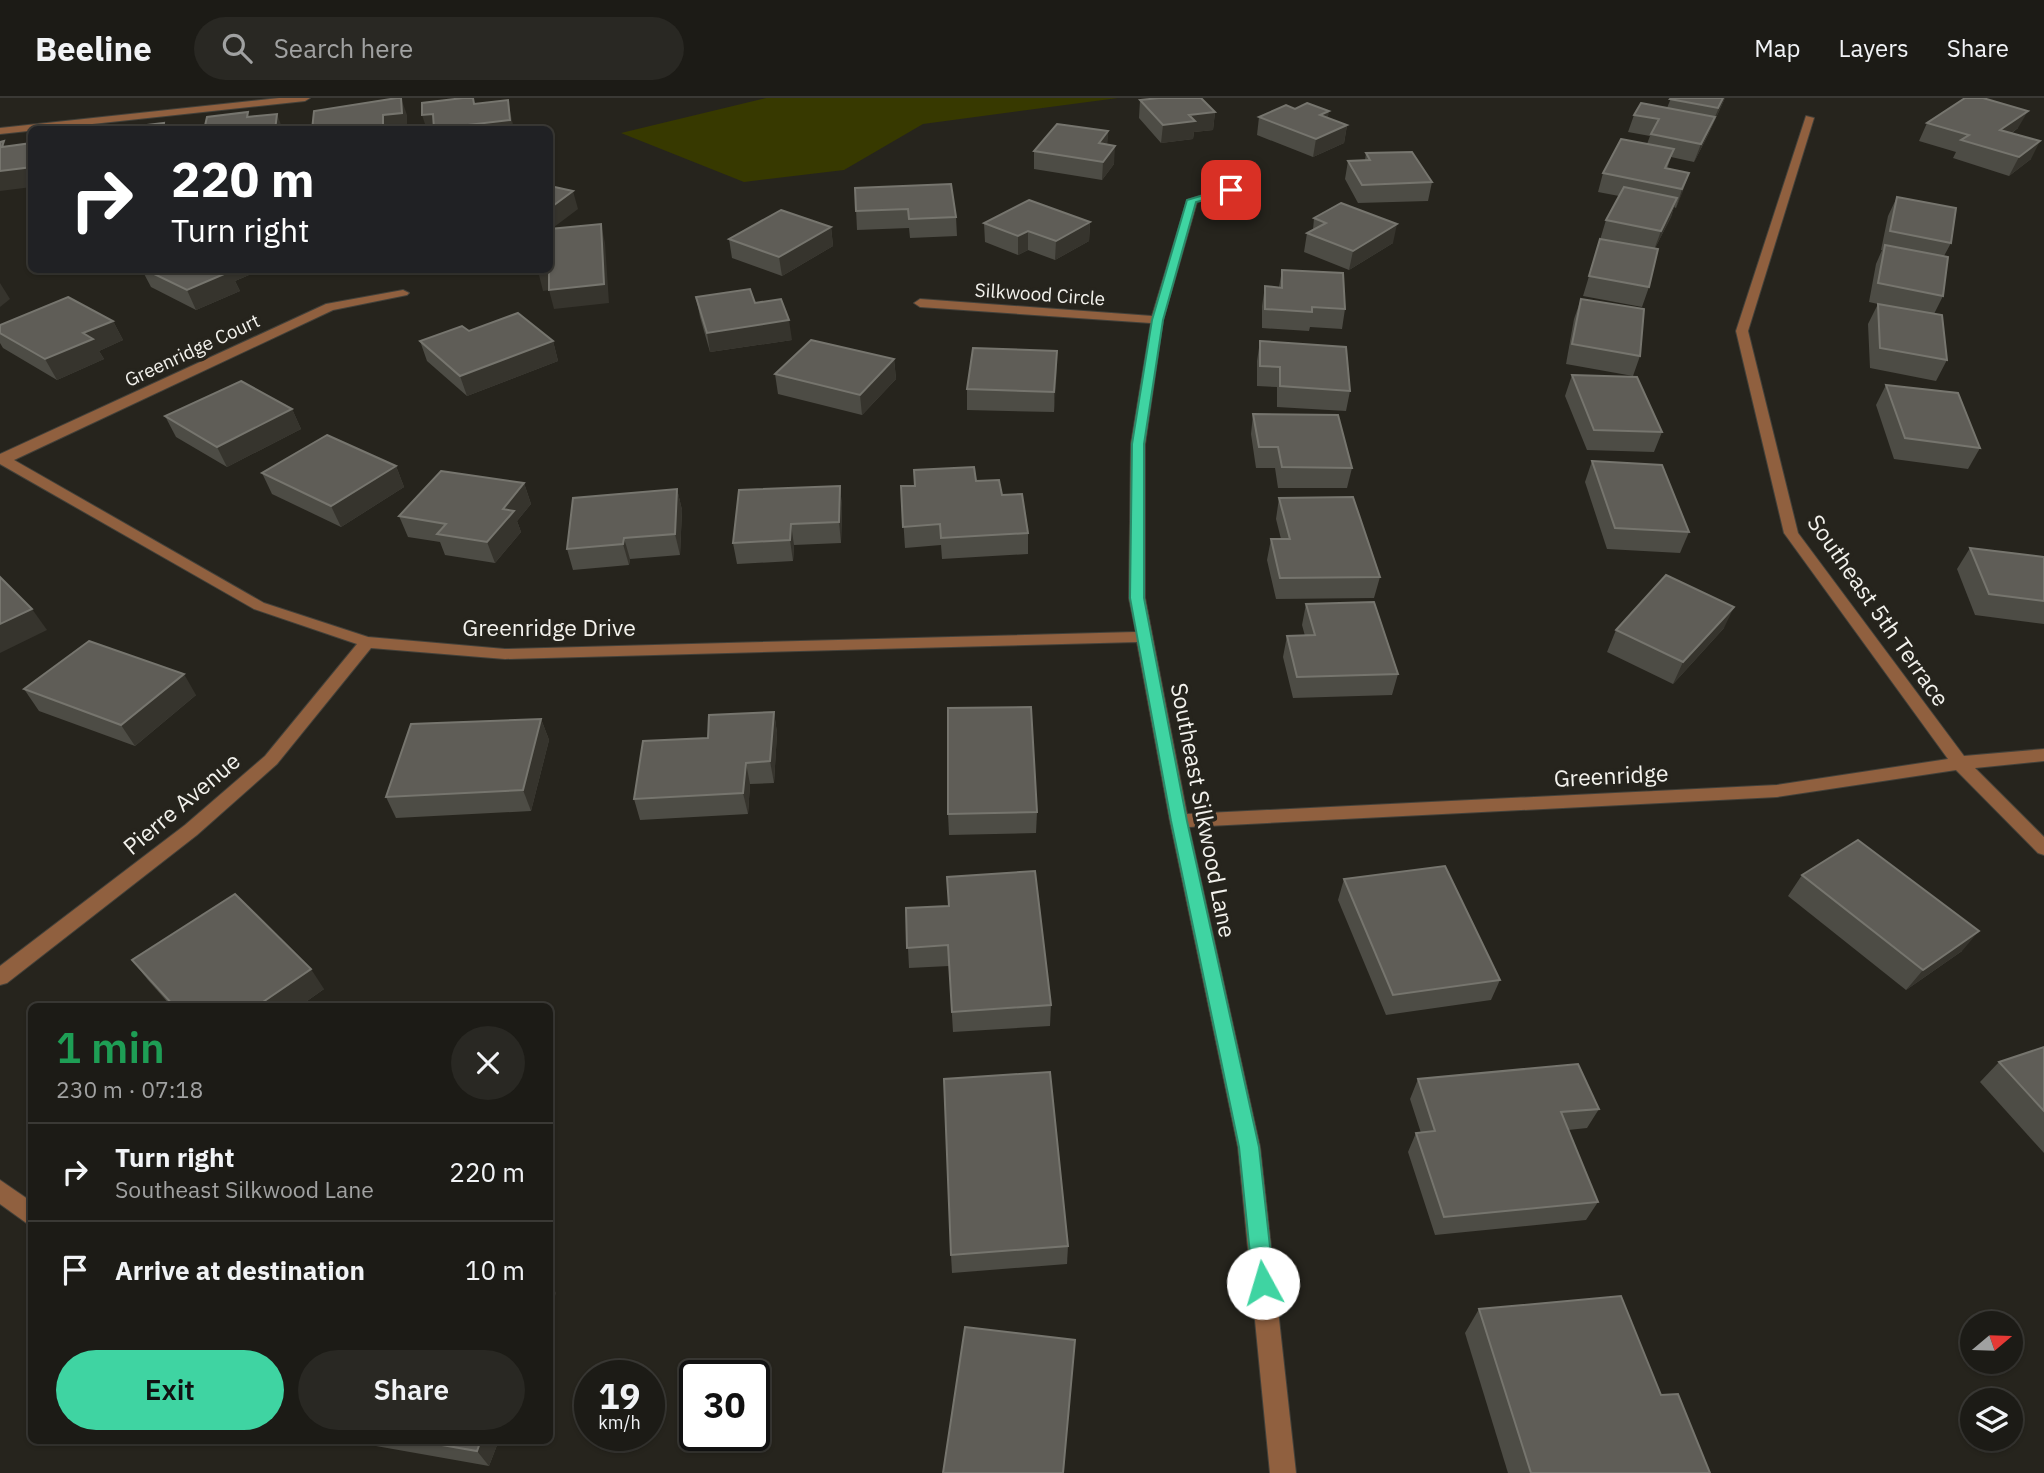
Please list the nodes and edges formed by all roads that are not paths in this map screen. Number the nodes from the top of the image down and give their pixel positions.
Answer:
1 (305, 98) edge
2 (1809, 118) dead end
3 (46, 126) edge
4 (28, 128) edge
5 (0, 131) edge
6 (1231, 190) dead end
7 (403, 293) dead end
8 (920, 303) dead end
9 (1157, 320) junction
10 (1, 459) edge
11 (1144, 637) junction
12 (368, 642) junction
13 (2044, 755) edge
14 (1960, 763) junction
15 (1179, 821) junction
16 (2044, 848) edge
17 (0, 977) edge
18 (0, 1190) edge
19 (28, 1214) edge
20 (1283, 1473) edge

1 - 3 street
2 - 14 street, Southeast 5th Terrace
4 - 5 street
6 - 9 street, Southeast Silkwood Lane
7 - 10 street, Greenridge Court
8 - 9 street, Silkwood Circle
9 - 11 street, Southeast Silkwood Lane
10 - 12 street, Greenridge Drive
11 - 12 street, Greenridge Drive
11 - 15 street, Southeast Silkwood Lane
12 - 17 street, Pierre Avenue
13 - 14 street, Greenridge
14 - 15 street, Greenridge
14 - 16 street, Southeast 5th Terrace
15 - 20 street, Southeast Silkwood Lane
18 - 19 street

